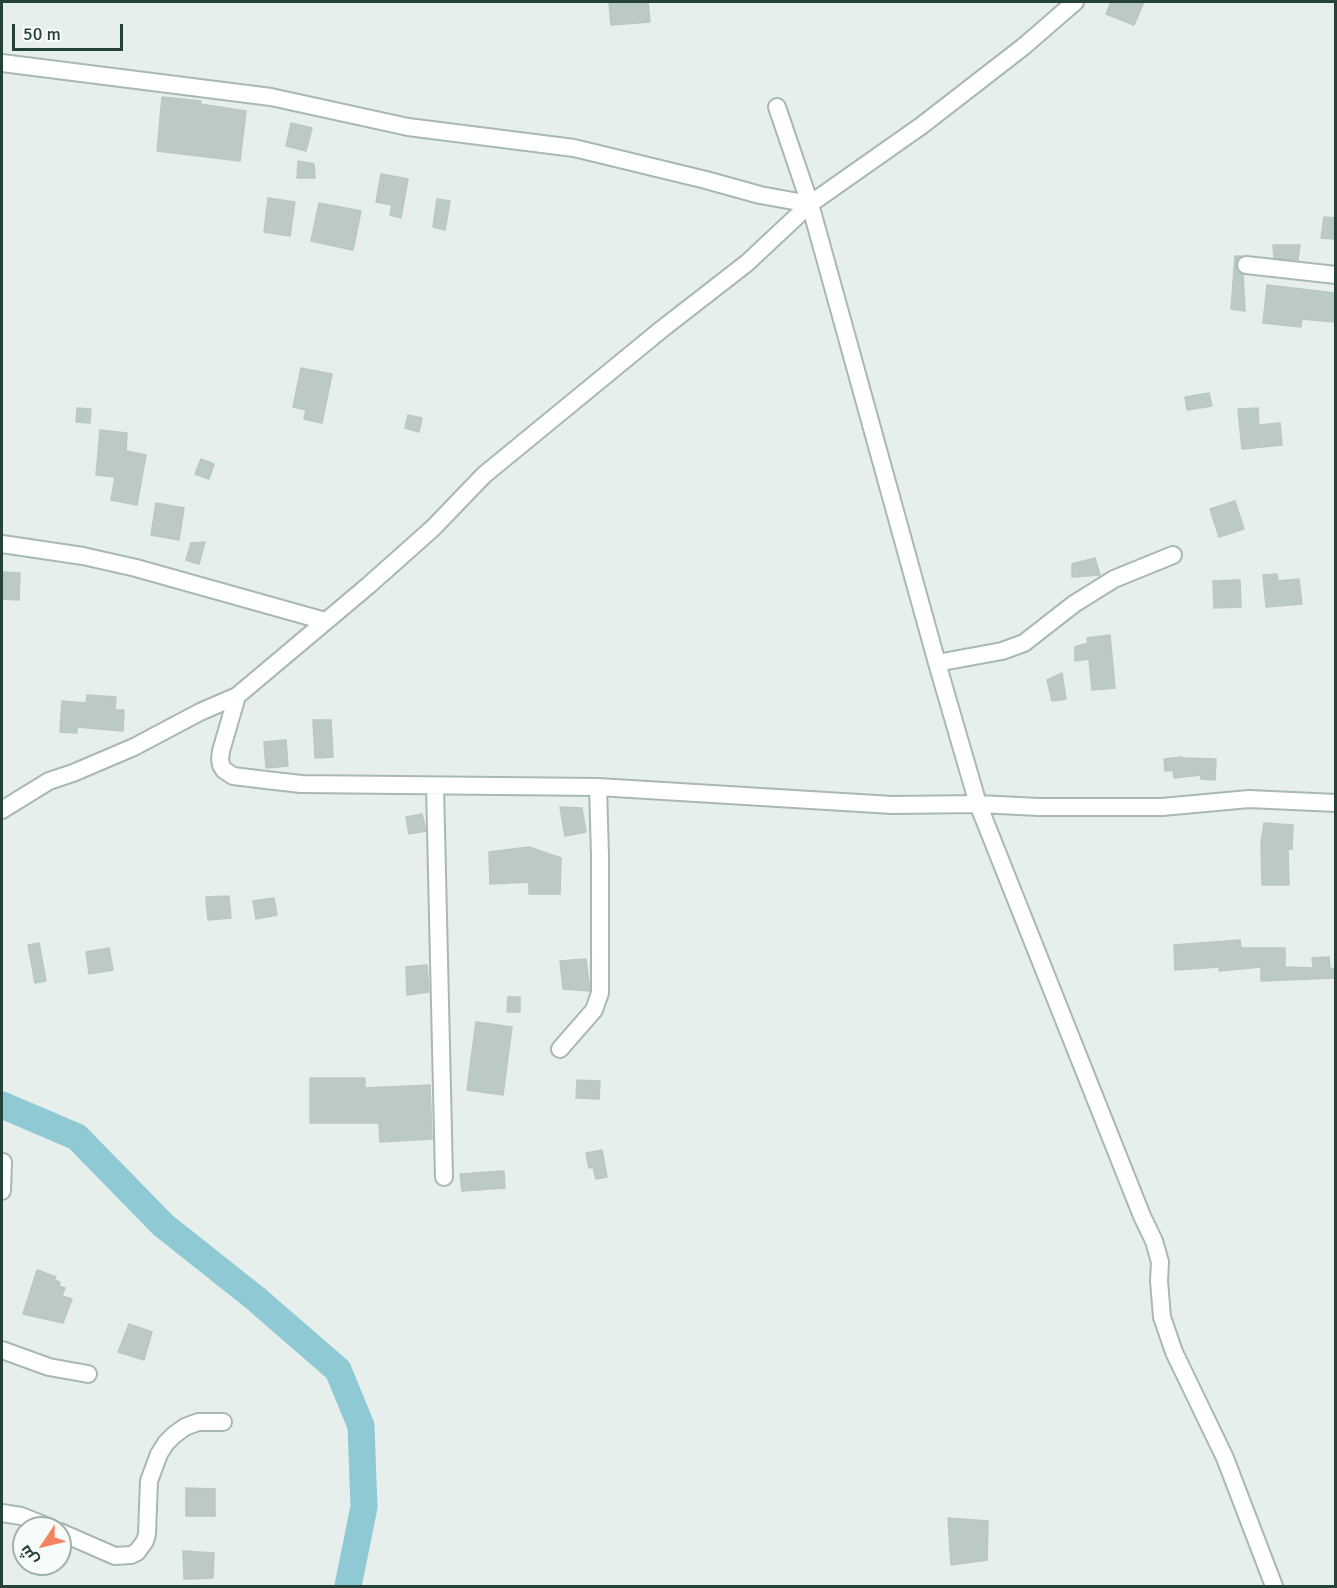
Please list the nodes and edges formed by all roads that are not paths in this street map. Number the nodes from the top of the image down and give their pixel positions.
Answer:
1 (1076, 2) edge
2 (2, 63) edge
3 (777, 107) dead end
4 (810, 204) junction
5 (1246, 265) dead end
6 (1335, 275) edge
7 (2, 544) edge
8 (1173, 555) dead end
9 (325, 621) junction
10 (937, 663) junction
11 (237, 696) junction
12 (435, 786) junction
13 (598, 788) junction
14 (1335, 803) edge
15 (978, 804) junction
16 (2, 810) edge
17 (560, 1050) dead end
18 (3, 1162) dead end
19 (444, 1177) dead end
20 (2, 1191) edge
21 (2, 1350) edge
22 (88, 1374) dead end
23 (223, 1422) dead end
24 (2, 1513) edge
25 (21, 1516) edge
26 (72, 1537) edge
27 (1274, 1587) edge

1 - 4 street
2 - 4 street
3 - 4 street
4 - 9 street
4 - 10 street
5 - 6 street
7 - 9 street
8 - 10 street
9 - 11 street
10 - 15 street
11 - 12 street
11 - 16 street
12 - 13 street
12 - 19 street
13 - 15 street
13 - 17 street
14 - 15 street
15 - 27 street
18 - 20 street
21 - 22 street
23 - 26 street
24 - 25 street

